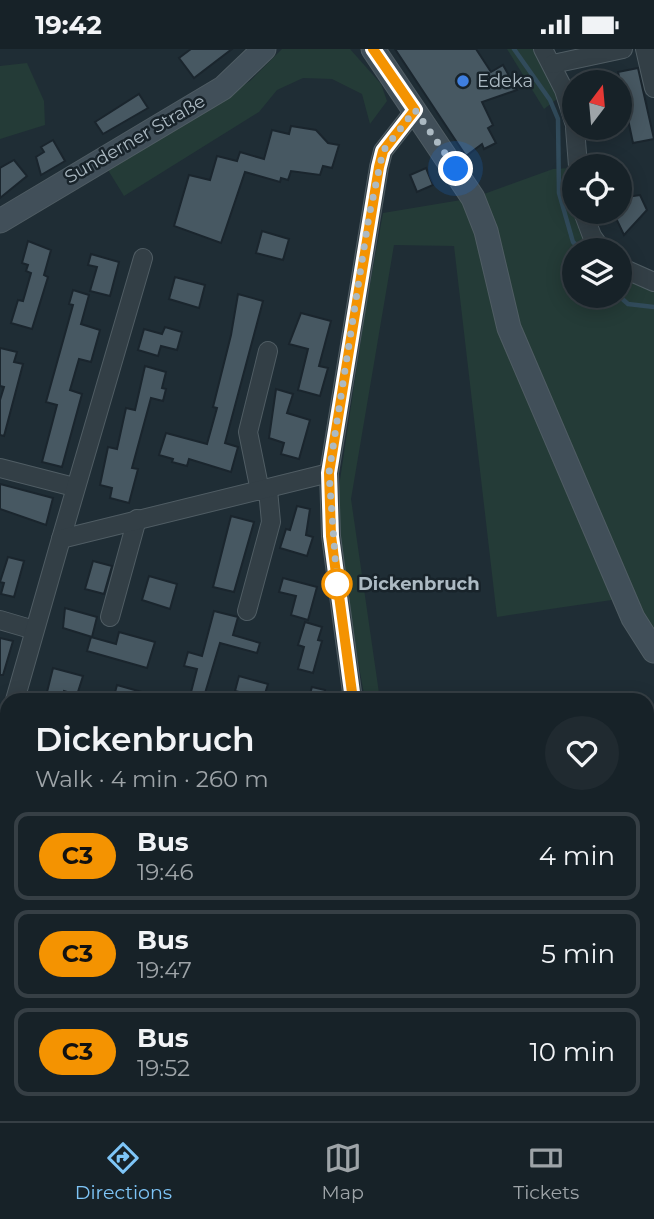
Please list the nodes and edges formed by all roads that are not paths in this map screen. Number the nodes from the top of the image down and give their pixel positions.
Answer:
1 (264, 49) edge
2 (373, 49) edge
3 (623, 49) edge
4 (645, 49) edge
5 (548, 57) edge
6 (654, 88) edge
7 (562, 92) edge
8 (415, 110) junction
9 (0, 221) edge
10 (142, 258) dead end
11 (632, 272) edge
12 (654, 282) edge
13 (268, 351) dead end
14 (0, 468) edge
15 (329, 473) junction
16 (74, 487) junction
17 (264, 491) junction
18 (137, 519) junction
19 (61, 539) junction
20 (247, 611) dead end
21 (110, 617) dead end
22 (0, 620) edge
23 (34, 630) junction
24 (654, 651) edge
25 (17, 693) edge
26 (351, 693) edge

1 - 9 main road, Sunderner Straße
2 - 8 main road
3 - 5 street
4 - 6 street
5 - 7 street
8 - 15 street
8 - 24 main road
10 - 16 street
11 - 12 street
13 - 17 street
14 - 16 street
15 - 17 street
15 - 26 street
16 - 19 street
17 - 18 street
17 - 20 street
18 - 19 street
18 - 21 street
19 - 23 street
22 - 23 street
23 - 25 street

